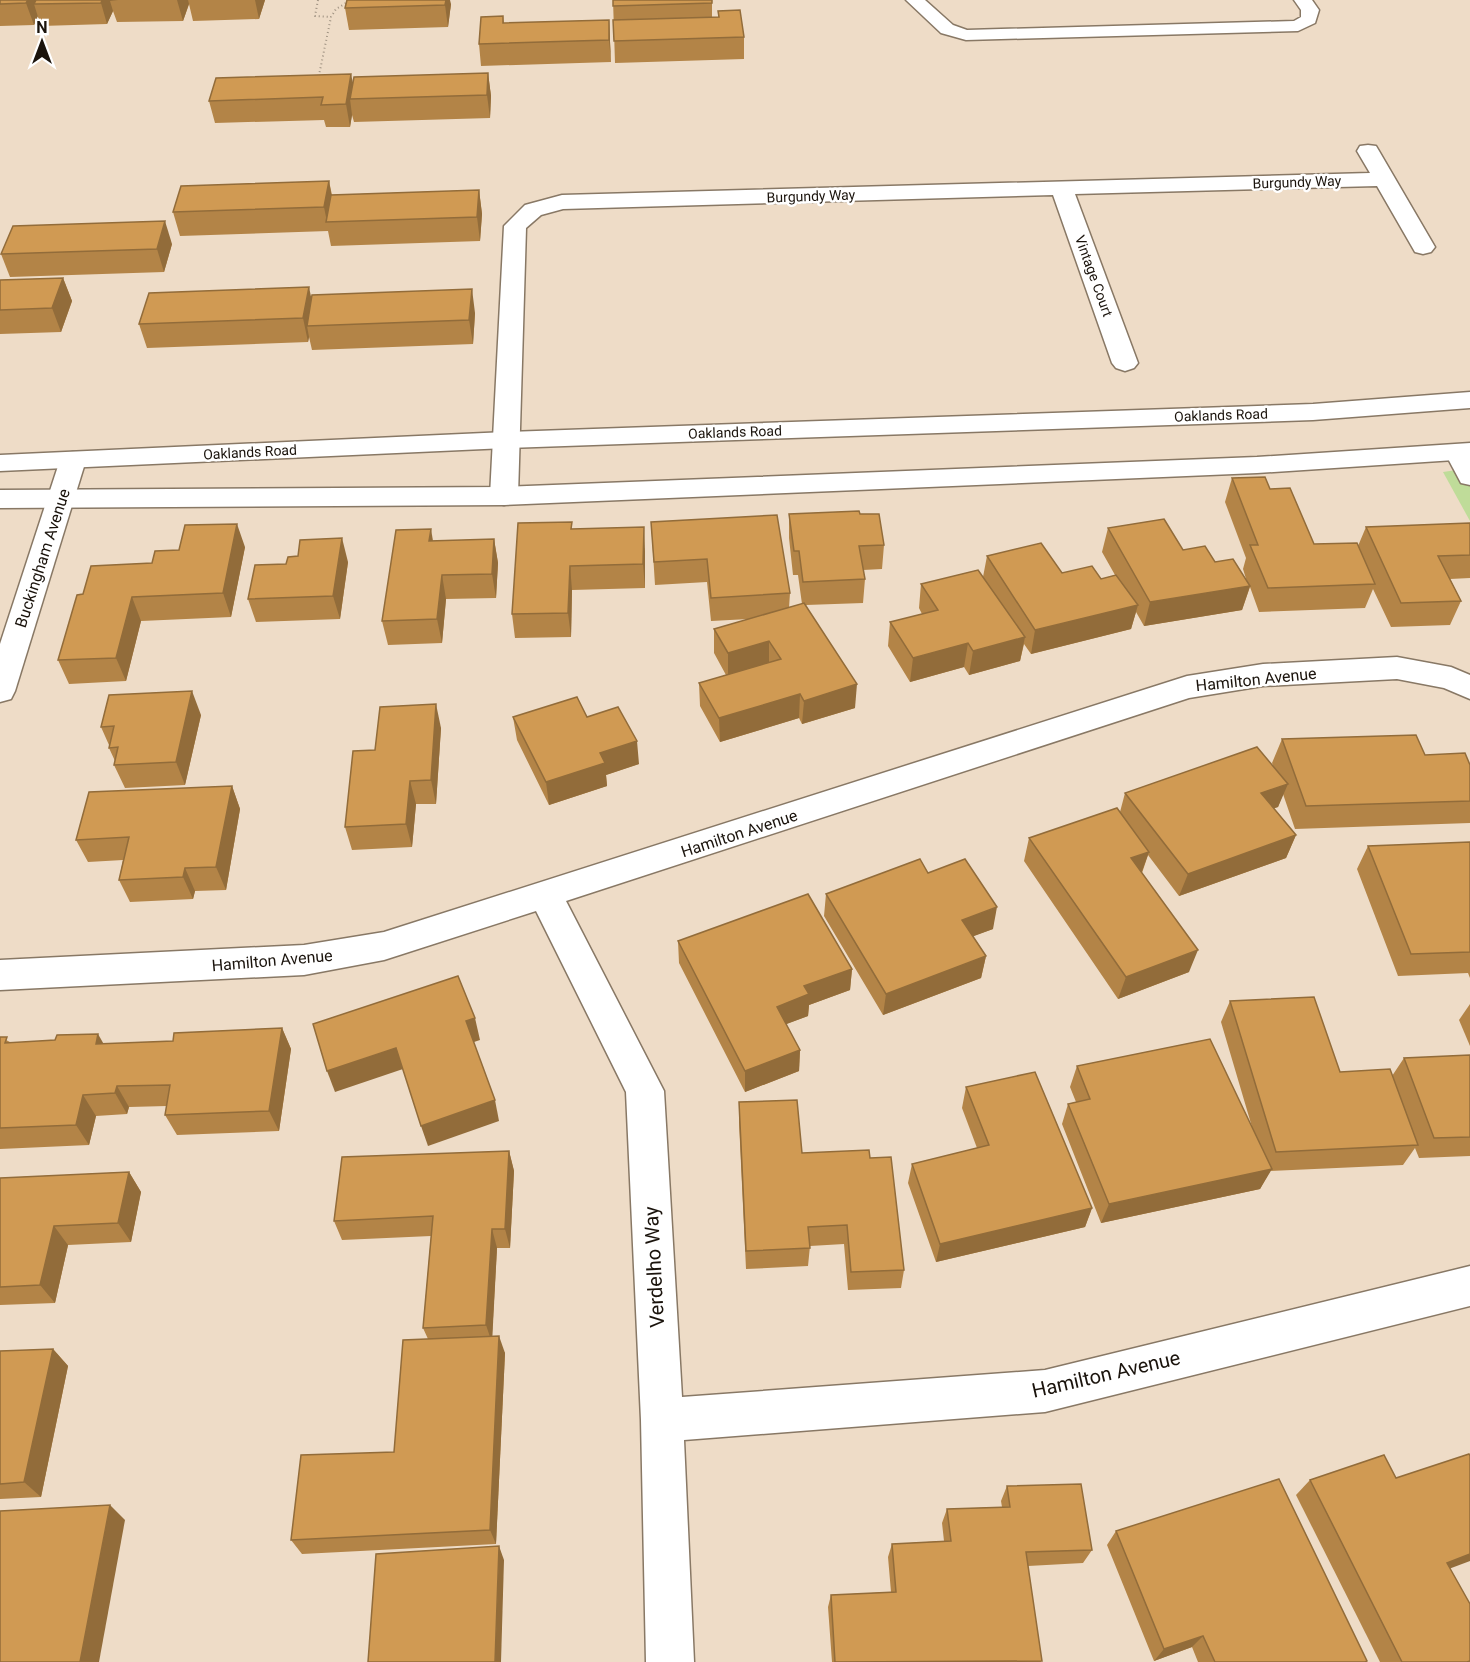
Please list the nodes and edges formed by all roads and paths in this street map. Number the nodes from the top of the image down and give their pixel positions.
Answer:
1 (318, 0) edge
2 (351, 0) edge
3 (915, 0) edge
4 (1303, 0) edge
5 (331, 17) junction
6 (317, 84) edge
7 (1368, 151) dead end
8 (1384, 179) junction
9 (1062, 189) junction
10 (1423, 247) dead end
11 (1125, 363) dead end
12 (1470, 400) edge
13 (1108, 419) junction
14 (1024, 422) junction
15 (506, 440) junction
16 (1463, 452) edge
17 (73, 460) junction
18 (0, 462) edge
19 (1113, 471) junction
20 (1035, 474) junction
21 (1470, 477) edge
22 (504, 496) junction
23 (62, 497) junction
24 (0, 499) edge
25 (1470, 688) edge
26 (0, 691) edge
27 (546, 896) junction
28 (0, 975) edge
29 (1470, 1286) edge
30 (662, 1420) junction
31 (670, 1662) edge

1 - 5 path
2 - 5 path
3 - 4 lane
5 - 6 path
7 - 8 street
8 - 9 street, Burgundy Way
8 - 10 street
9 - 11 street, Vintage Court
9 - 15 street, Burgundy Way
12 - 13 street, Oaklands Road
13 - 14 street, Oaklands Road
13 - 19 street
14 - 15 street, Oaklands Road
14 - 20 street
15 - 17 street, Oaklands Road
15 - 22 street, Burgundy Way
16 - 19 street
16 - 21 lane
17 - 18 street, Oaklands Road
17 - 23 street, Buckingham Avenue
19 - 20 street
20 - 22 street
22 - 23 street
23 - 24 street
23 - 26 street, Buckingham Avenue
25 - 27 street, Hamilton Avenue
27 - 28 street, Hamilton Avenue
27 - 30 street, Verdelho Way
29 - 30 street, Hamilton Avenue
30 - 31 street, Verdelho Way

